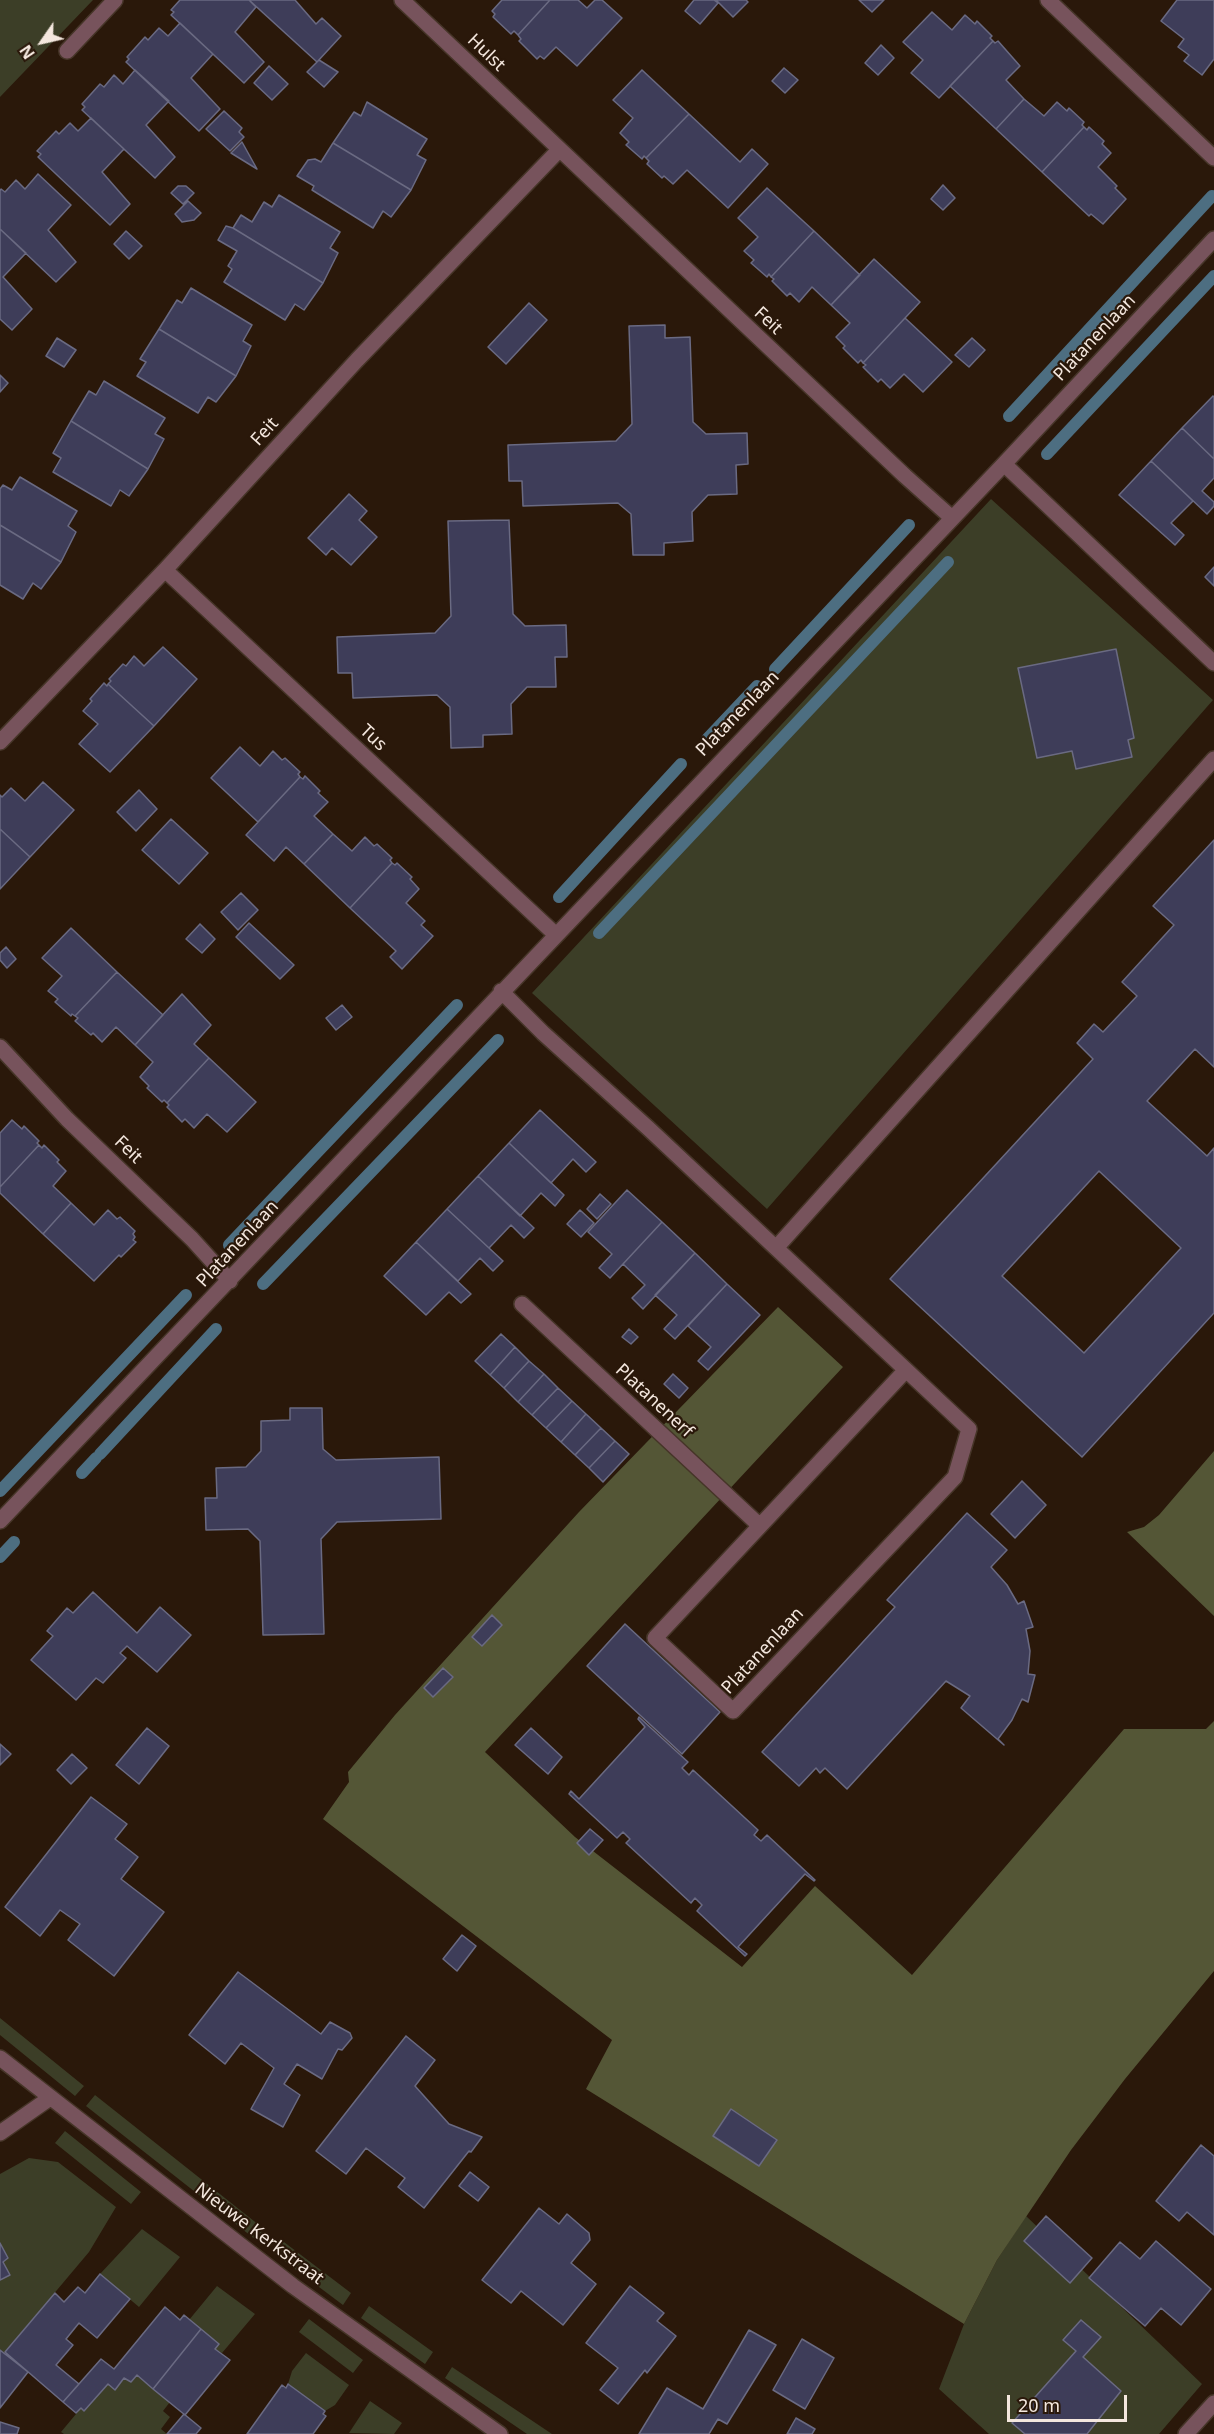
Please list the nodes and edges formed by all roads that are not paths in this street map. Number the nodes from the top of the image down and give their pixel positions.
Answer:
1 (115, 0) edge
2 (402, 0) edge
3 (1048, 0) edge
4 (67, 51) dead end
5 (542, 134) joint
6 (559, 150) junction
7 (1214, 158) edge
8 (1214, 238) edge
9 (1004, 464) junction
10 (952, 518) junction
11 (165, 570) junction
12 (1214, 663) edge
13 (0, 742) edge
14 (1214, 759) edge
15 (555, 934) junction
16 (501, 991) junction
17 (0, 1047) edge
18 (776, 1248) junction
19 (230, 1281) junction
20 (522, 1304) dead end
21 (906, 1370) junction
22 (0, 1521) edge
23 (759, 1526) junction
24 (0, 2058) edge
25 (50, 2098) junction
26 (0, 2133) edge
27 (1214, 2403) edge
28 (500, 2434) edge
29 (1186, 2434) edge

1 - 4 street
2 - 5 street, Hulst
3 - 7 street
5 - 6 street, Feit
6 - 10 street, Feit
6 - 11 street, Feit
8 - 9 street, Platanenlaan
9 - 10 street, Platanenlaan
9 - 12 street
10 - 15 street, Platanenlaan
11 - 13 street, Feit
11 - 15 street, Tus
14 - 18 street
15 - 16 street, Platanenlaan
16 - 18 street, Platanenlaan
16 - 19 street, Platanenlaan
17 - 19 street, Feit
18 - 21 street, Platanenlaan
19 - 22 street, Platanenlaan
20 - 23 street, Platanenerf
21 - 23 street, Platanenlaan
21 - 23 street, Platanenlaan
24 - 25 street, Nieuwe Kerkstraat
25 - 26 street
25 - 28 street, Nieuwe Kerkstraat
27 - 29 street

